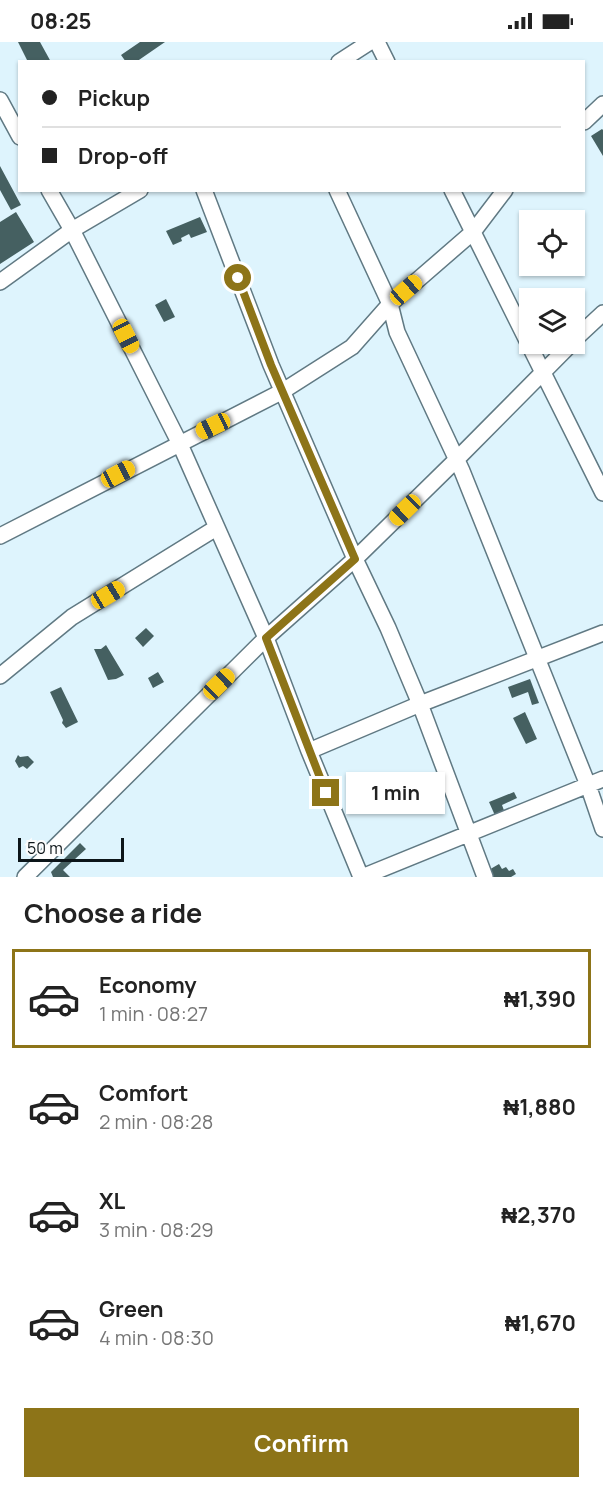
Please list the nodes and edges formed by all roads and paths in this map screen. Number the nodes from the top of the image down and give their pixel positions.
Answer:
1 (370, 42) edge
2 (377, 42) edge
3 (342, 60) edge
4 (386, 60) edge
5 (0, 100) edge
6 (603, 104) edge
7 (585, 121) edge
8 (18, 132) edge
9 (50, 192) edge
10 (137, 192) edge
11 (205, 192) edge
12 (338, 192) edge
13 (453, 192) edge
14 (503, 192) edge
15 (72, 230) junction
16 (473, 232) junction
17 (0, 282) edge
18 (390, 304) junction
19 (603, 313) edge
20 (585, 330) edge
21 (560, 354) edge
22 (542, 371) junction
23 (282, 390) junction
24 (179, 442) junction
25 (456, 460) junction
26 (603, 494) edge
27 (216, 528) junction
28 (0, 536) edge
29 (355, 559) junction
30 (603, 633) edge
31 (266, 638) junction
32 (536, 660) junction
33 (0, 676) edge
34 (420, 704) junction
35 (309, 751) junction
36 (603, 779) edge
37 (588, 785) junction
38 (603, 829) edge
39 (468, 834) junction
40 (25, 877) edge
41 (361, 877) edge
42 (486, 877) edge

1 - 3 street
2 - 4 street
5 - 8 street
6 - 7 street
9 - 15 street
10 - 15 street
11 - 23 street
12 - 18 street
13 - 16 street
14 - 16 street
15 - 17 street
15 - 24 street
16 - 18 street
16 - 22 street
18 - 23 street
18 - 25 street
19 - 20 street
21 - 22 street
22 - 25 street
22 - 26 street
23 - 24 street
23 - 29 street
24 - 27 street
24 - 28 street
25 - 29 street
25 - 32 street
27 - 31 street
27 - 33 street
29 - 31 street
29 - 34 street
30 - 32 street
31 - 35 street
31 - 40 street
32 - 34 street
32 - 37 street
34 - 35 street
34 - 39 street
35 - 41 street
36 - 37 street
37 - 38 street
37 - 39 street
39 - 41 street
39 - 42 street

